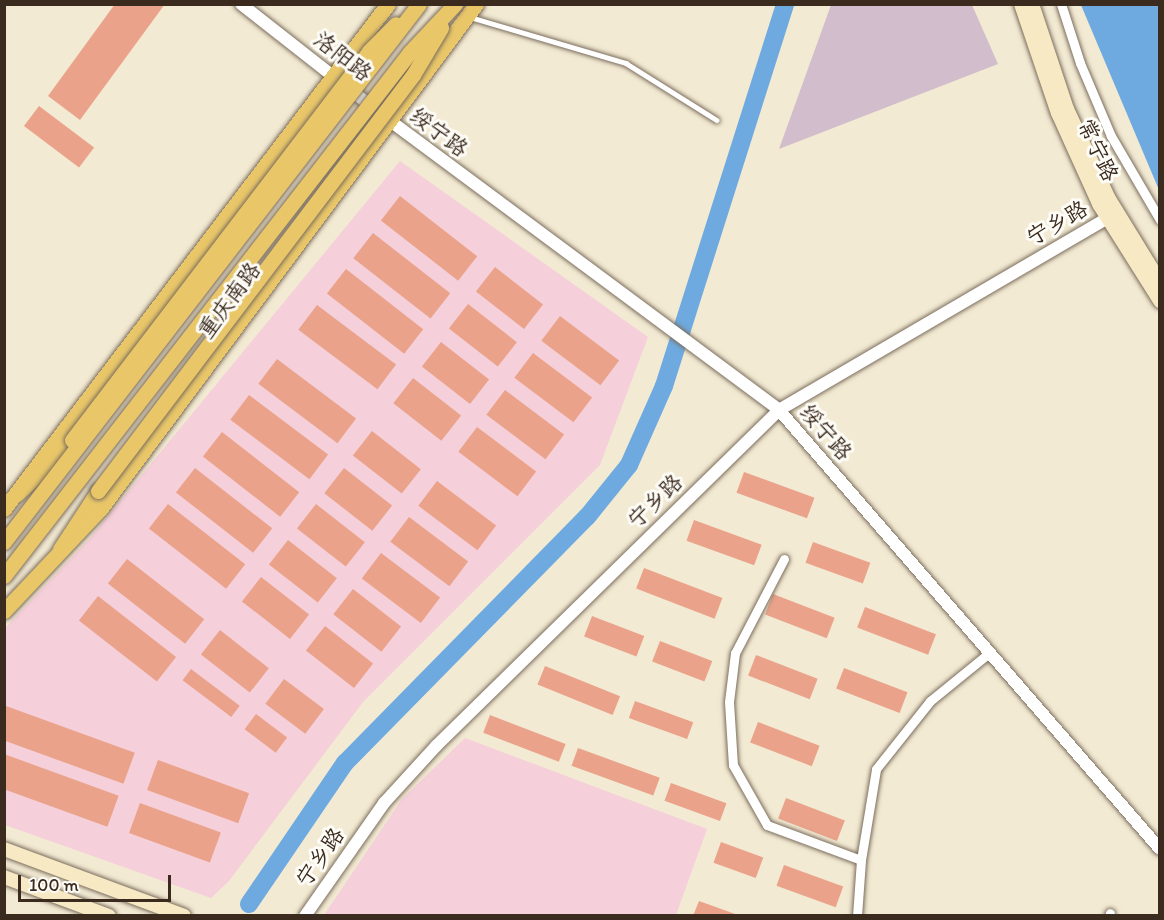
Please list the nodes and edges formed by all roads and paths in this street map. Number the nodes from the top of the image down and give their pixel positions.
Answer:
1 (242, 4) edge
2 (388, 4) edge
3 (415, 4) edge
4 (419, 4) edge
5 (455, 4) edge
6 (1022, 4) edge
7 (1032, 4) edge
8 (1061, 4) edge
9 (472, 10) edge
10 (335, 75) junction
11 (388, 120) junction
12 (717, 120) dead end
13 (1112, 215) junction
14 (1160, 220) edge
15 (1160, 282) edge
16 (1160, 301) edge
17 (779, 410) junction
18 (17, 494) junction
19 (4, 509) edge
20 (4, 542) edge
21 (60, 549) junction
22 (784, 559) dead end
23 (4, 576) edge
24 (4, 611) edge
25 (989, 653) junction
26 (4, 849) edge
27 (1160, 849) edge
28 (861, 860) junction
29 (4, 877) edge
30 (109, 915) edge
31 (184, 915) edge
32 (305, 915) edge
33 (856, 915) edge

1 - 10 street, 洛阳路
2 - 10 main road
3 - 18 main road, bridge
4 - 20 main road, bridge
5 - 21 main road, bridge
5 - 23 main road, bridge
6 - 13 main road, 常宁路
7 - 13 main road, 常宁路
8 - 14 street
9 - 11 main road, 重庆南路
9 - 12 lane
10 - 11 street, 洛阳路
10 - 18 main road
11 - 17 street, 绥宁路
11 - 21 main road, 重庆南路
13 - 15 main road, 常宁路
13 - 16 main road, 常宁路
13 - 17 street, 宁乡路
17 - 25 street, 绥宁路
17 - 32 street, 宁乡路
18 - 19 main road
21 - 24 main road, 重庆南路
22 - 28 street
25 - 27 street, 绥宁路
25 - 28 street
26 - 31 main road
28 - 33 street
29 - 30 main road

